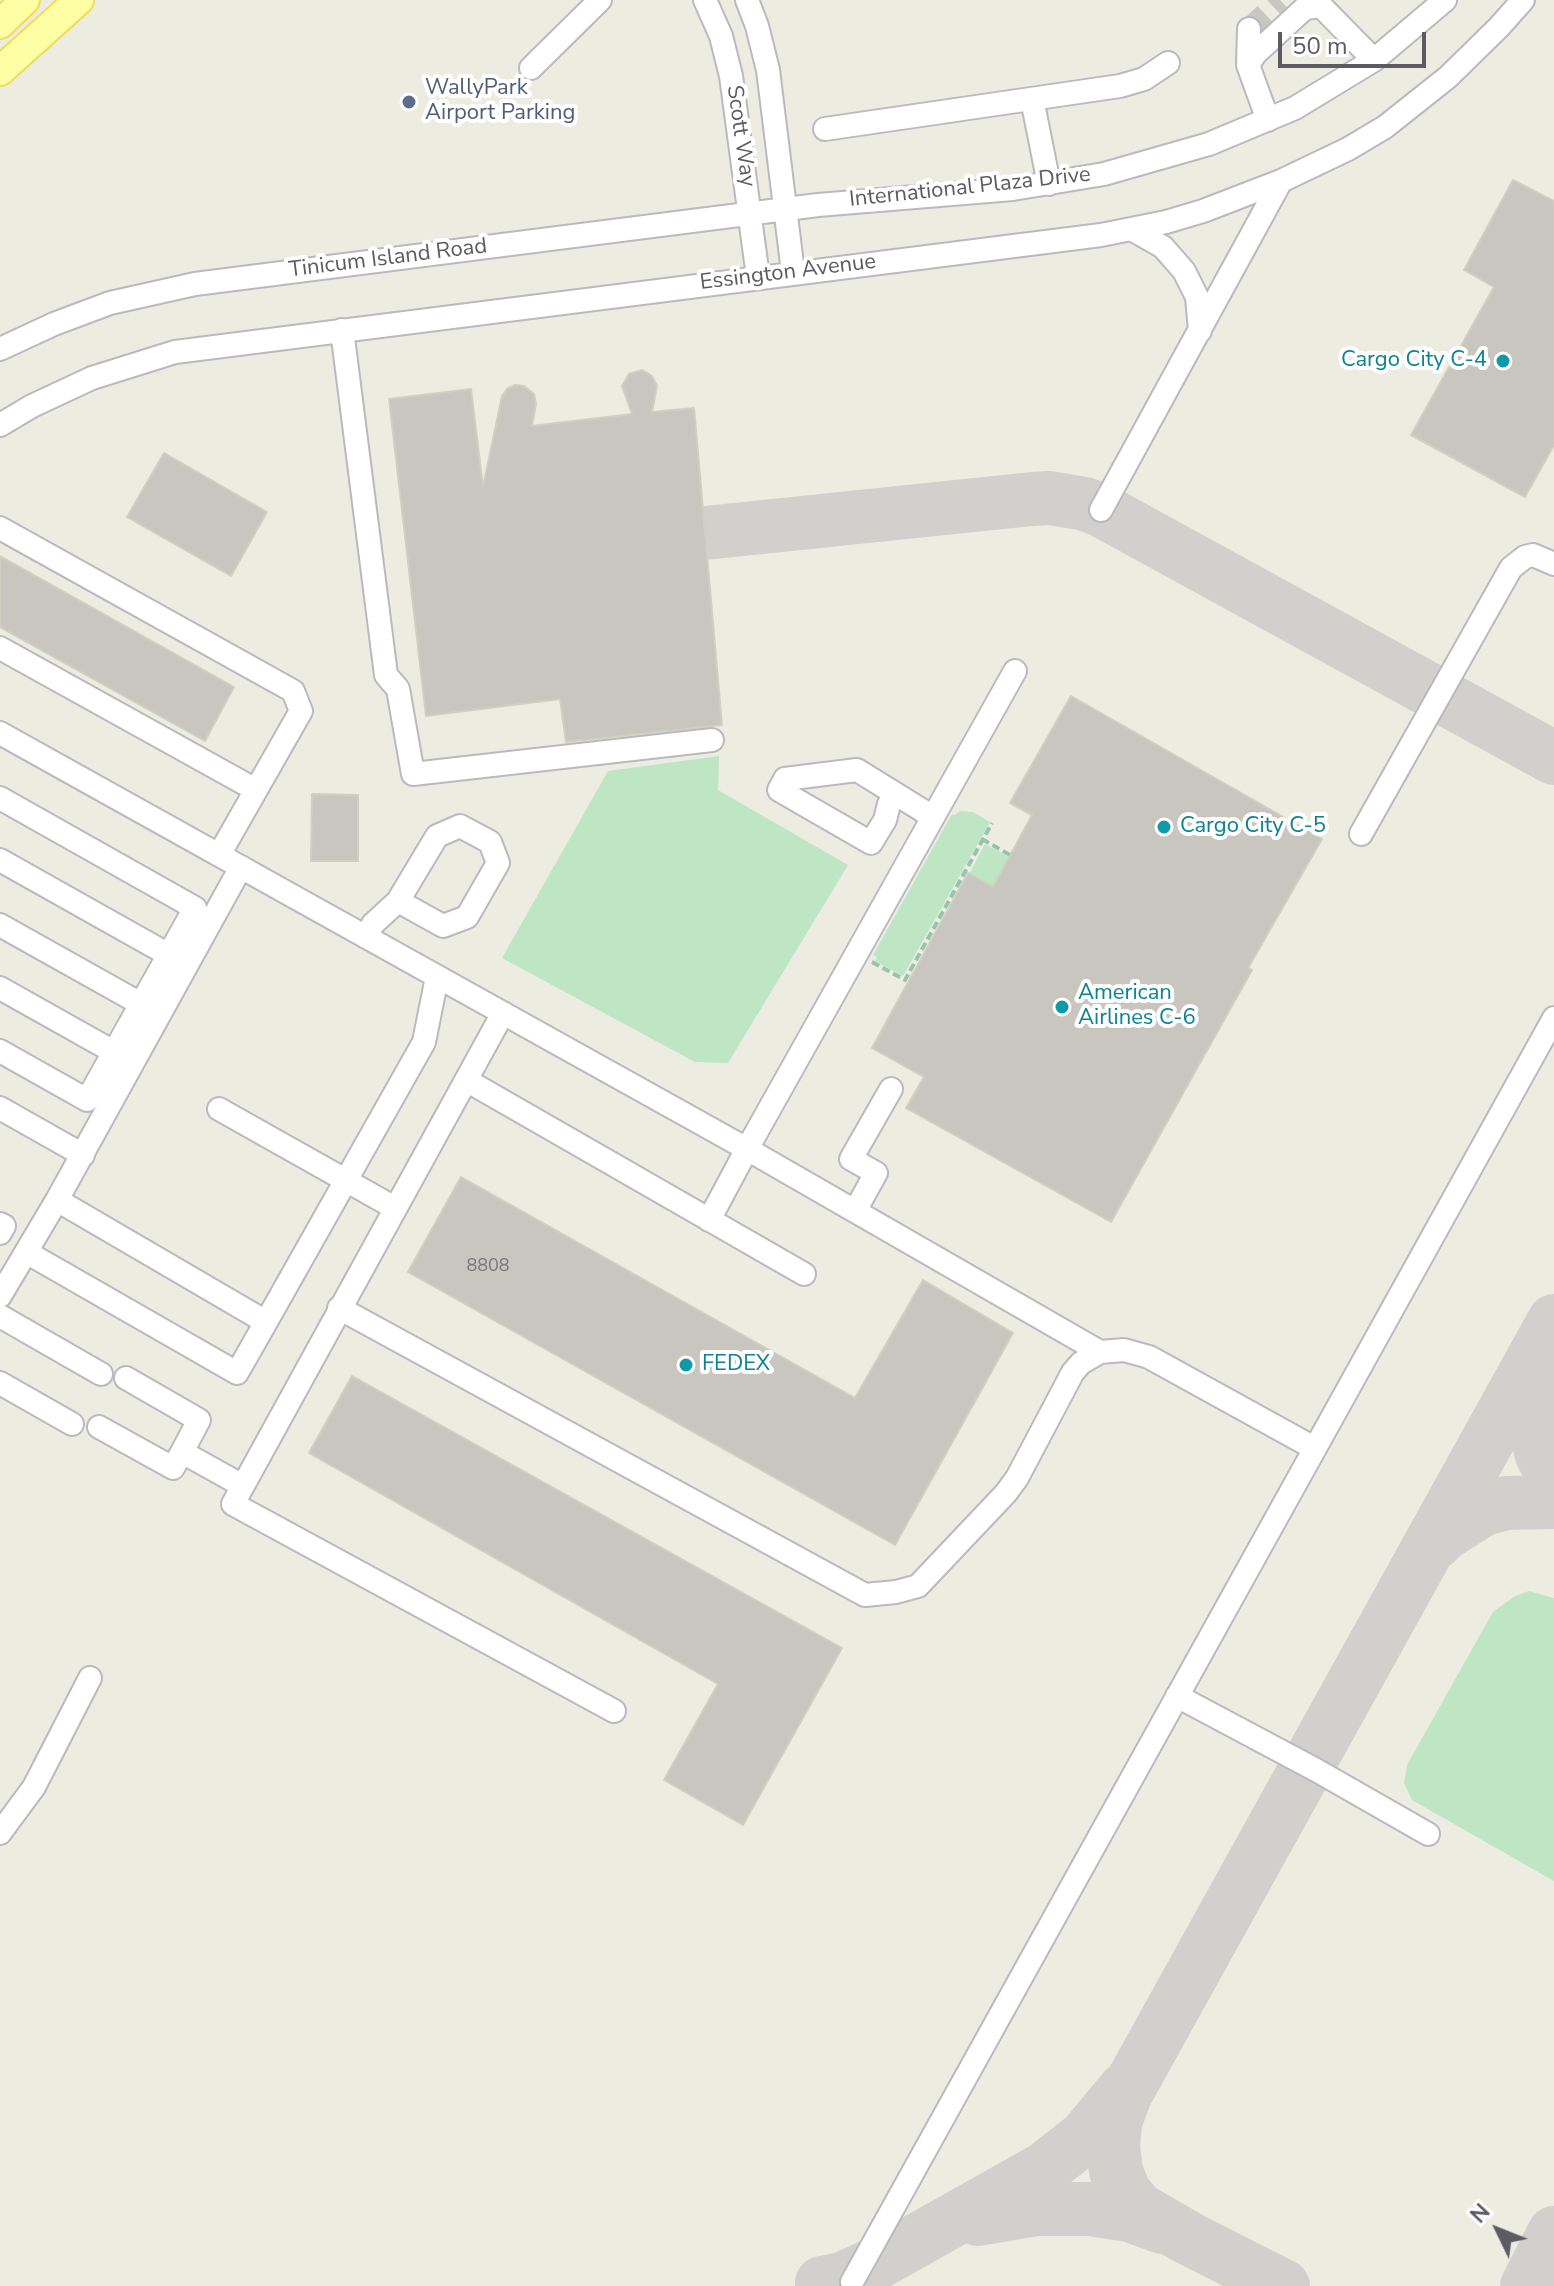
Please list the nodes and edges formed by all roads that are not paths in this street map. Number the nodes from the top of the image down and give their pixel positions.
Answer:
1 (25, 0) edge
2 (79, 0) edge
3 (600, 0) edge
4 (705, 0) edge
5 (747, 0) edge
6 (1293, 0) edge
7 (1445, 0) edge
8 (1523, 0) edge
9 (1321, 6) junction
10 (0, 24) edge
11 (1249, 29) dead end
12 (1374, 60) junction
13 (1168, 63) dead end
14 (1248, 65) junction
15 (531, 68) dead end
16 (0, 71) edge
17 (1032, 99) junction
18 (1268, 120) junction
19 (825, 129) dead end
20 (1281, 181) junction
21 (1049, 184) junction
22 (785, 209) junction
23 (750, 213) junction
24 (1133, 230) junction
25 (793, 272) junction
26 (758, 277) junction
27 (342, 330) junction
28 (1200, 331) junction
29 (0, 349) edge
30 (0, 425) edge
31 (1101, 510) dead end
32 (0, 528) edge
33 (1554, 564) edge
34 (0, 648) edge
35 (1015, 671) dead end
36 (0, 733) edge
37 (712, 740) dead end
38 (256, 790) junction
39 (895, 794) junction
40 (0, 798) edge
41 (933, 817) junction
42 (1361, 834) dead end
43 (219, 855) junction
44 (0, 860) edge
45 (241, 867) junction
46 (398, 901) junction
47 (0, 925) edge
48 (366, 937) junction
49 (169, 955) junction
50 (437, 977) junction
51 (0, 988) edge
52 (141, 1004) junction
53 (503, 1013) junction
54 (1554, 1018) edge
55 (0, 1051) edge
56 (114, 1052) junction
57 (466, 1080) junction
58 (891, 1089) dead end
59 (0, 1108) edge
60 (219, 1109) dead end
61 (747, 1149) junction
62 (83, 1155) junction
63 (346, 1181) junction
64 (57, 1200) junction
65 (395, 1208) junction
66 (855, 1211) junction
67 (709, 1220) junction
68 (0, 1224) edge
69 (0, 1233) edge
70 (26, 1252) junction
71 (804, 1274) dead end
72 (1, 1293) edge
73 (339, 1308) junction
74 (0, 1316) edge
75 (266, 1322) junction
76 (1100, 1352) junction
77 (101, 1374) dead end
78 (126, 1378) dead end
79 (0, 1383) edge
80 (72, 1424) dead end
81 (99, 1427) dead end
82 (1314, 1448) junction
83 (182, 1452) junction
84 (243, 1486) junction
85 (90, 1678) dead end
86 (1177, 1696) junction
87 (614, 1711) dead end
88 (0, 1833) edge
89 (1428, 1834) dead end
90 (852, 2282) dead end

1 - 10 main road
2 - 16 main road
3 - 15 street
4 - 23 street, Scott Way
5 - 22 street, Scott Way
6 - 9 street
7 - 12 street, International Plaza Drive
8 - 20 street, Essington Avenue
9 - 12 street
9 - 14 street
11 - 14 street
12 - 18 street, International Plaza Drive
13 - 17 street
14 - 18 street
17 - 19 street
17 - 21 street
18 - 21 street, International Plaza Drive
20 - 24 street, Essington Avenue
20 - 28 street
21 - 22 street, International Plaza Drive
22 - 23 street, Tinicum Island Road
22 - 25 street, Scott Way
23 - 26 street, Scott Way
23 - 29 street, Tinicum Island Road
24 - 25 street, Essington Avenue
24 - 28 street
25 - 26 street, Essington Avenue
26 - 27 street, Essington Avenue
27 - 30 street, Essington Avenue
27 - 37 street
28 - 31 street
32 - 38 street
33 - 42 street
34 - 38 street
35 - 41 street
36 - 43 street
38 - 43 street
39 - 39 street
39 - 41 street
40 - 49 street
41 - 61 street
43 - 45 street
44 - 49 street
45 - 48 street
45 - 62 street
46 - 46 street
46 - 48 street
47 - 52 street
48 - 50 street
49 - 52 street
50 - 53 street
50 - 63 street
51 - 56 street
52 - 56 street
53 - 57 street
53 - 61 street
54 - 82 street
55 - 56 street
57 - 65 street
57 - 67 street
58 - 66 street
59 - 62 street
60 - 63 street
61 - 66 street
61 - 67 street
62 - 64 street
63 - 65 street
63 - 75 street
64 - 70 street
64 - 75 street
65 - 73 street
66 - 76 street
67 - 71 street
68 - 69 street
70 - 72 street
70 - 75 street
73 - 76 street
73 - 84 street
74 - 77 street
76 - 82 street
78 - 83 street
79 - 80 street
81 - 83 street
82 - 86 street
83 - 84 street
84 - 87 street
85 - 88 street
86 - 89 street
86 - 90 street

